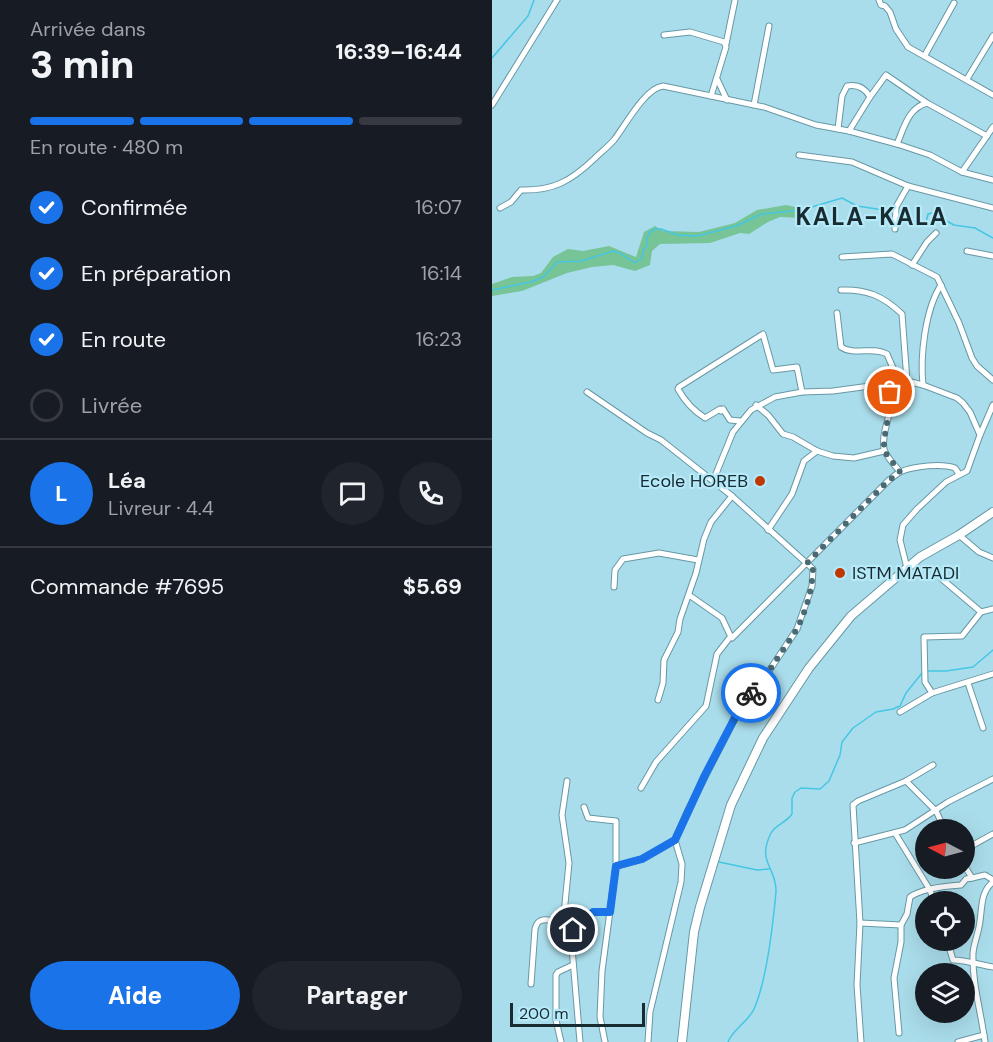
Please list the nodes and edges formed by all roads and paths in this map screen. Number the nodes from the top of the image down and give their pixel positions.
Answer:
1 (557, 0) edge
2 (735, 0) edge
3 (879, 0) edge
4 (954, 3) dead end
5 (769, 26) dead end
6 (664, 35) dead end
7 (993, 36) edge
8 (726, 44) junction
9 (925, 55) junction
10 (717, 79) junction
11 (967, 79) junction
12 (993, 95) edge
13 (711, 96) junction
14 (870, 97) junction
15 (726, 100) junction
16 (927, 103) junction
17 (492, 105) edge
18 (754, 105) junction
19 (993, 127) edge
20 (838, 129) junction
21 (849, 131) junction
22 (987, 136) junction
23 (897, 144) junction
24 (799, 155) dead end
25 (962, 172) junction
26 (993, 180) edge
27 (908, 186) junction
28 (500, 208) dead end
29 (993, 208) edge
30 (895, 229) dead end
31 (936, 233) dead end
32 (968, 251) dead end
33 (993, 256) edge
34 (842, 257) dead end
35 (912, 265) junction
36 (941, 285) junction
37 (841, 290) dead end
38 (837, 313) dead end
39 (993, 380) edge
40 (907, 381) junction
41 (889, 384) junction
42 (923, 385) junction
43 (587, 392) dead end
44 (802, 392) junction
45 (756, 405) junction
46 (993, 405) edge
47 (740, 421) junction
48 (980, 435) junction
49 (818, 451) junction
50 (884, 451) junction
51 (900, 472) junction
52 (959, 474) junction
53 (713, 481) junction
54 (732, 496) junction
55 (993, 512) edge
56 (768, 530) junction
57 (959, 535) junction
58 (993, 558) edge
59 (698, 560) junction
60 (807, 563) junction
61 (907, 568) junction
62 (942, 579) dead end
63 (614, 587) dead end
64 (689, 595) junction
65 (993, 609) edge
66 (981, 612) junction
67 (732, 638) junction
68 (993, 674) edge
69 (968, 682) junction
70 (932, 693) junction
71 (658, 700) dead end
72 (900, 712) dead end
73 (983, 728) dead end
74 (933, 765) dead end
75 (993, 779) edge
76 (567, 781) dead end
77 (906, 781) junction
78 (641, 788) dead end
79 (584, 807) dead end
80 (936, 811) junction
81 (940, 819) edge
82 (895, 833) junction
83 (993, 834) edge
84 (675, 840) junction
85 (854, 843) junction
86 (975, 844) edge
87 (616, 866) junction
88 (975, 877) edge
89 (966, 879) edge
90 (993, 881) edge
91 (930, 890) junction
92 (610, 912) junction
93 (860, 923) junction
94 (563, 924) junction
95 (901, 925) junction
96 (573, 930) junction
97 (950, 951) edge
98 (970, 963) edge
99 (973, 963) edge
100 (975, 964) edge
101 (573, 965) junction
102 (993, 967) edge
103 (975, 977) edge
104 (531, 984) dead end
105 (899, 1033) dead end
106 (984, 1035) junction
107 (561, 1042) edge
108 (580, 1042) edge
109 (605, 1042) edge
110 (648, 1042) edge
111 (682, 1042) edge
112 (861, 1042) edge
113 (958, 1042) edge
114 (985, 1042) edge

1 - 17 street
2 - 8 street
3 - 9 street
4 - 9 street
5 - 18 street
6 - 8 street
7 - 11 street
8 - 10 street
9 - 11 street
10 - 13 street
10 - 15 street
11 - 12 street
13 - 15 street
13 - 28 street
14 - 16 street
14 - 20 street
14 - 21 street
15 - 18 street
16 - 22 street
16 - 23 street
18 - 20 street
19 - 22 street
20 - 21 street
21 - 23 street
22 - 25 street
23 - 25 street
24 - 27 street
25 - 26 street
27 - 29 street
27 - 30 street
31 - 35 street
32 - 33 street
34 - 35 street
35 - 36 street
36 - 39 street
36 - 42 street
37 - 40 street
38 - 41 street
40 - 41 street
40 - 42 street
41 - 44 street
41 - 50 street
42 - 48 street
43 - 53 street
44 - 45 street
44 - 47 street
45 - 47 street
45 - 49 street
46 - 48 street
47 - 53 street
48 - 52 street
49 - 50 street
49 - 56 street
50 - 51 street
51 - 52 street
51 - 60 street
52 - 61 street
53 - 54 street
54 - 56 street
54 - 59 street
55 - 57 highway
56 - 60 street
57 - 58 street
57 - 61 highway
59 - 63 street
59 - 64 street
60 - 67 street
60 - 84 street
61 - 111 highway
62 - 66 street
64 - 67 street
64 - 71 street
65 - 66 street
66 - 70 street
67 - 78 street
68 - 69 street
69 - 70 street
69 - 73 street
70 - 72 street
74 - 77 street
75 - 80 street
76 - 94 street
77 - 80 street
77 - 85 street
79 - 87 street
80 - 81 street
80 - 82 street
82 - 85 street
82 - 91 street
83 - 86 street
84 - 87 street
84 - 110 street
85 - 93 street
87 - 92 street
88 - 90 street
89 - 91 street
90 - 99 street
91 - 95 street
92 - 96 street
92 - 109 street
93 - 95 street
93 - 112 street
94 - 96 street
94 - 104 street
95 - 105 street
96 - 101 street
97 - 98 street
100 - 102 street
101 - 107 street
101 - 108 street
103 - 106 street
106 - 113 street
106 - 114 street

